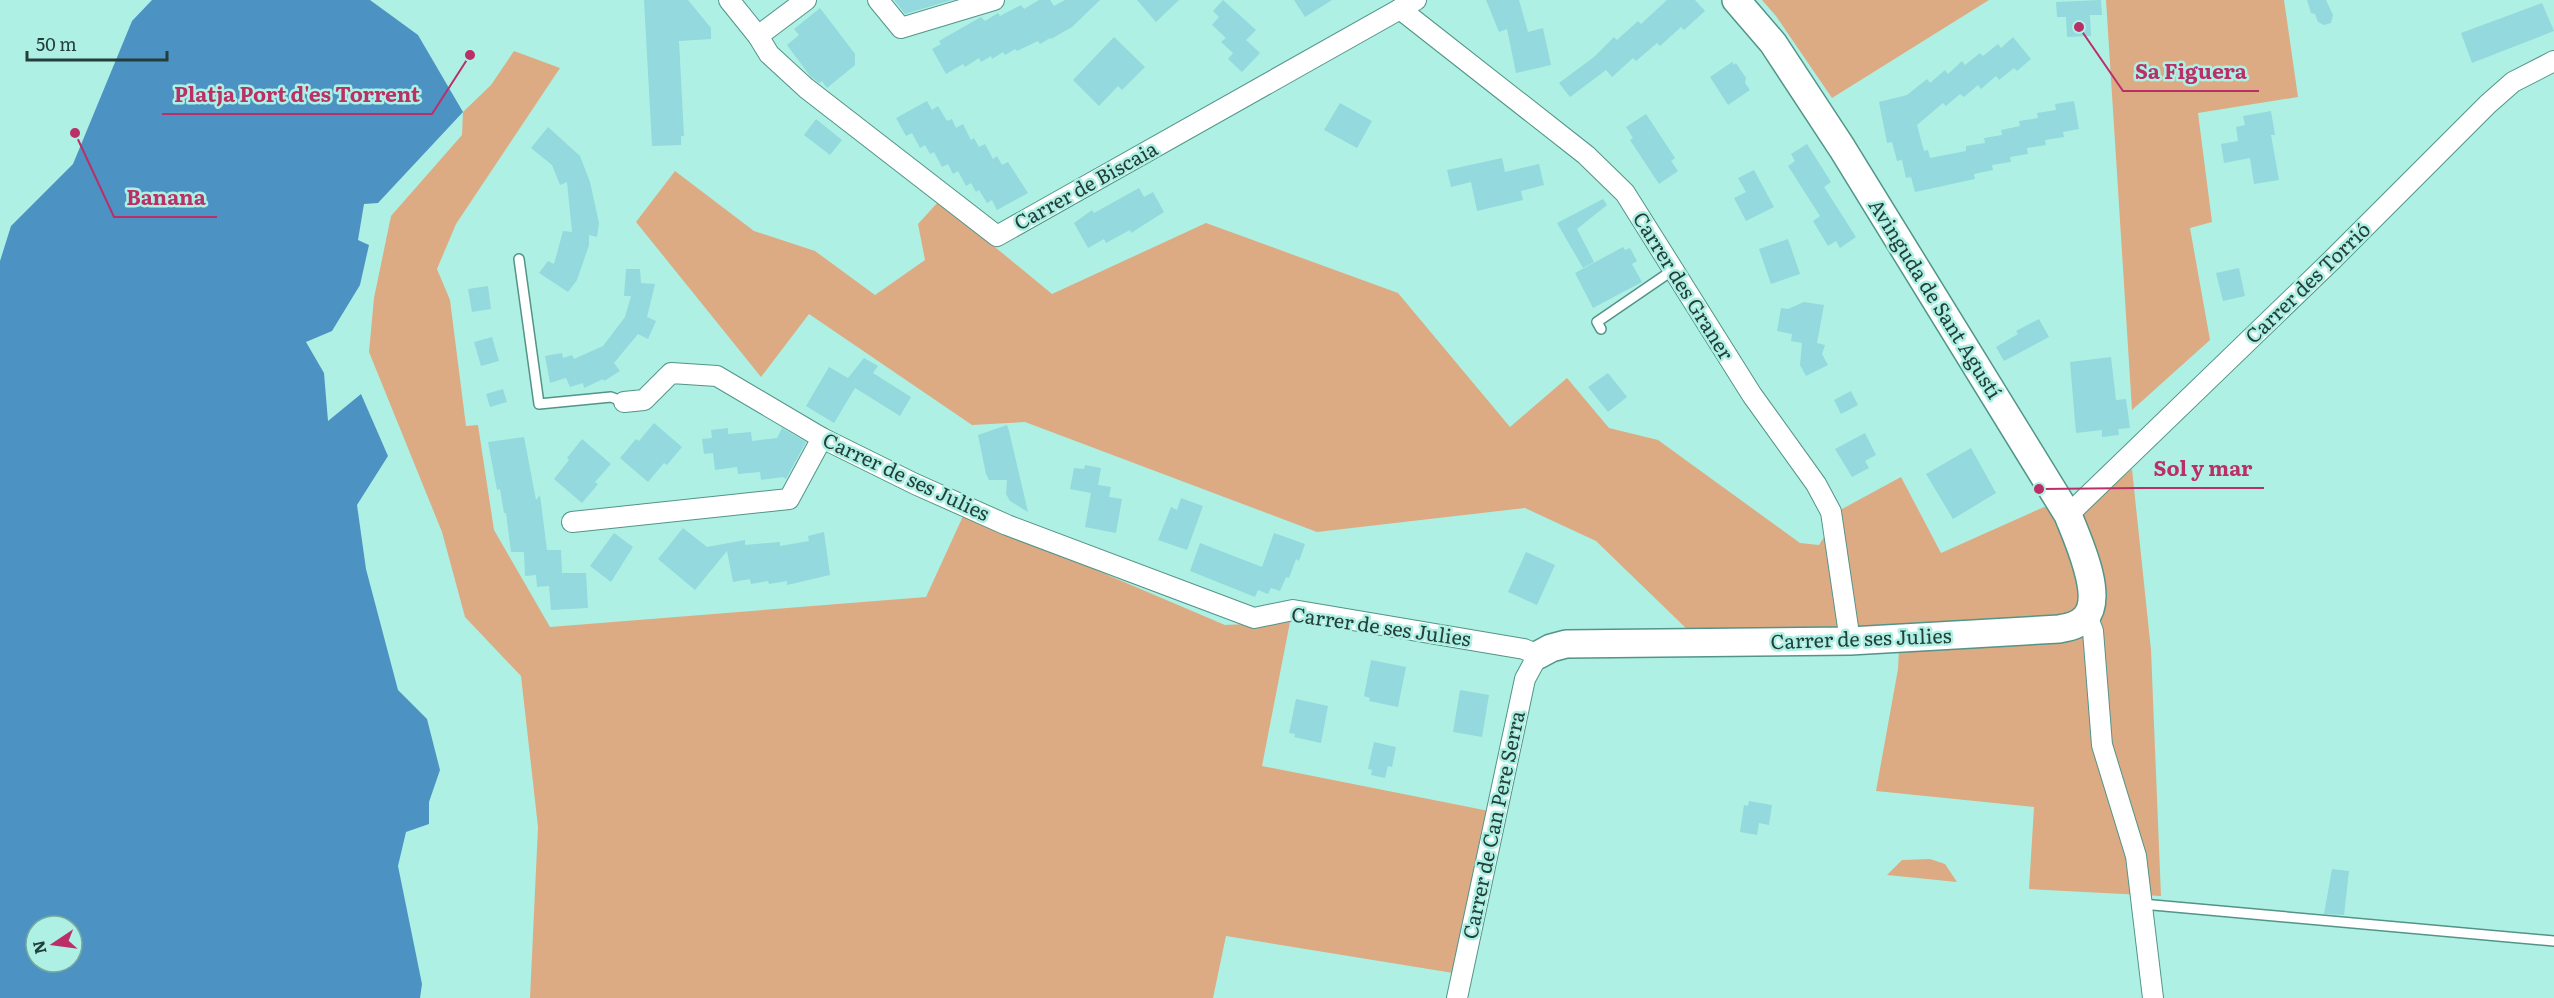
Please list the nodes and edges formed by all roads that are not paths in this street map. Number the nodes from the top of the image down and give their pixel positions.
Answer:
1 (729, 0) edge
2 (806, 0) edge
3 (878, 0) edge
4 (994, 0) edge
5 (1736, 0) edge
6 (1408, 4) edge
7 (758, 36) junction
8 (2554, 61) edge
9 (519, 259) dead end
10 (1673, 270) junction
11 (1601, 329) dead end
12 (624, 402) joint
13 (822, 438) junction
14 (2068, 514) junction
15 (572, 522) dead end
16 (2087, 616) junction
17 (1850, 641) junction
18 (1538, 656) junction
19 (2142, 904) junction
20 (2554, 941) edge
21 (1457, 998) edge
22 (2153, 998) edge

1 - 7 street
2 - 7 street
3 - 4 street
5 - 14 street, Avinguda de Sant Agustí
6 - 7 street, Carrer de Biscaia
6 - 10 street, Carrer des Graner
8 - 14 street, Carrer des Torrió
9 - 12 lane
10 - 11 lane
10 - 17 street, Carrer des Graner
12 - 13 street, Carrer de ses Julies
13 - 15 street
13 - 18 street, Carrer de ses Julies
14 - 16 street, Avinguda de Sant Agustí
16 - 17 street, Carrer de ses Julies
16 - 19 street
17 - 18 street, Carrer de ses Julies
18 - 21 street, Carrer de Can Pere Serra
19 - 20 lane
19 - 22 street

